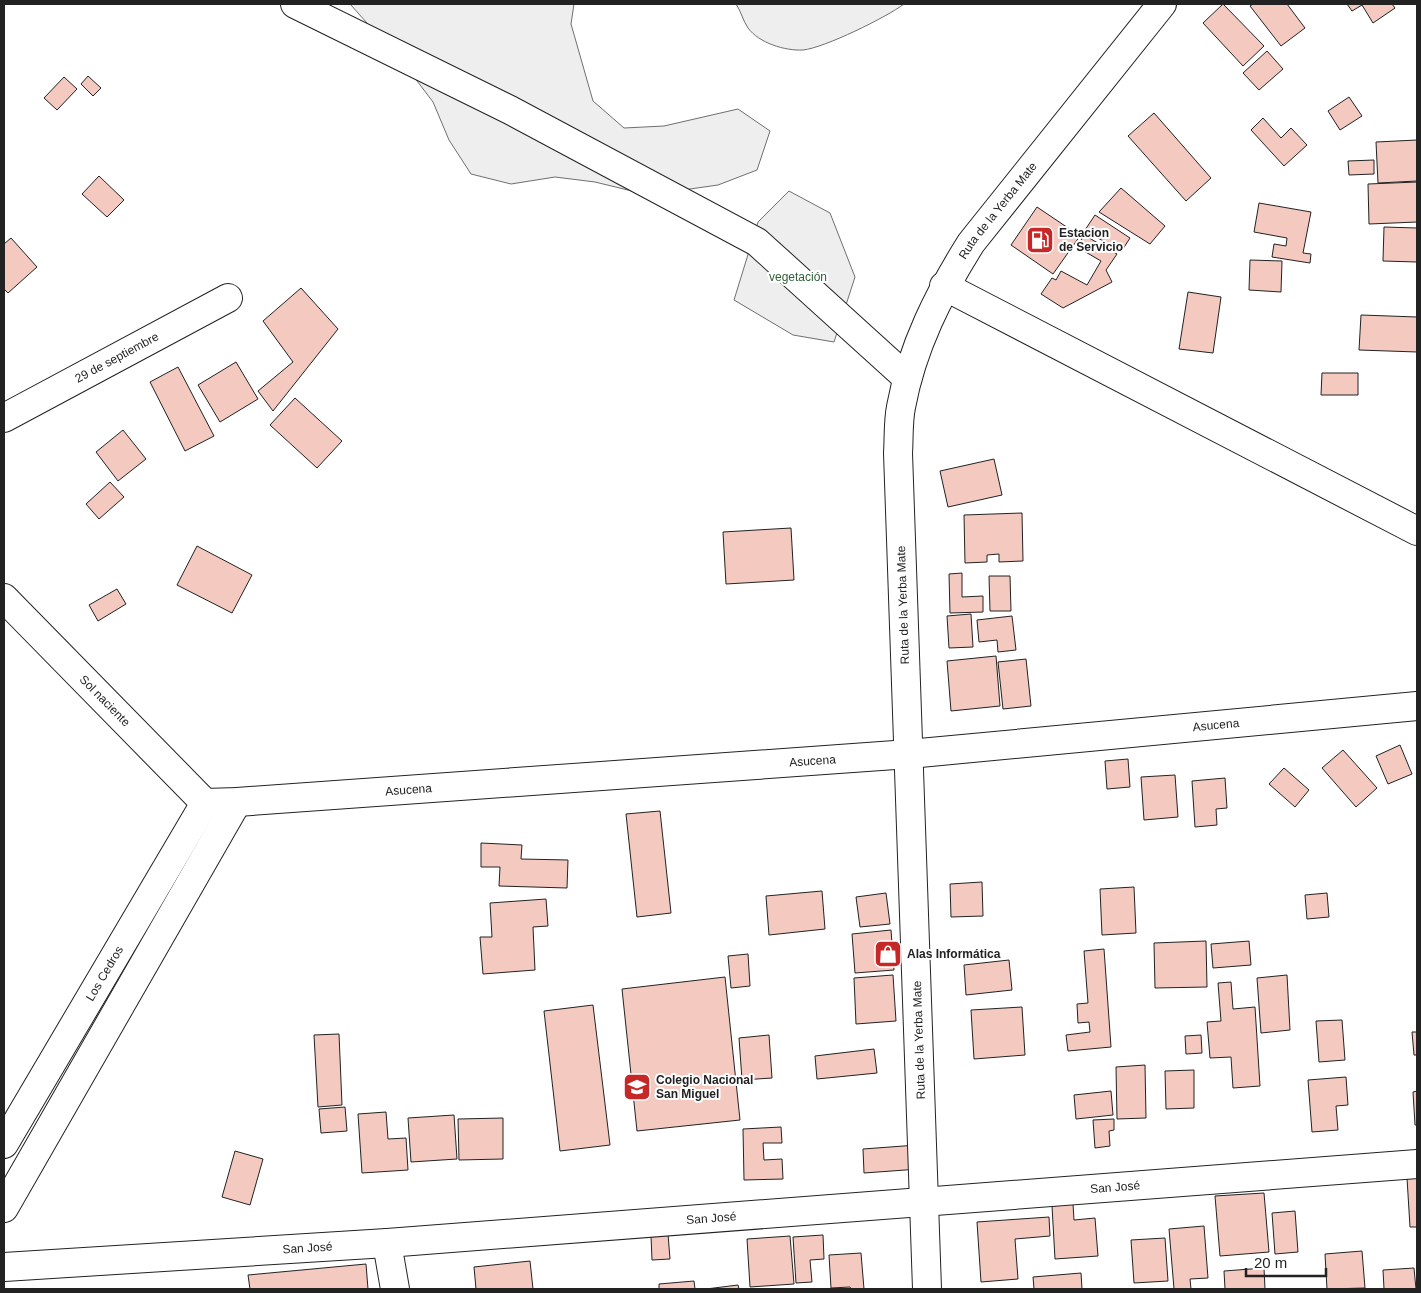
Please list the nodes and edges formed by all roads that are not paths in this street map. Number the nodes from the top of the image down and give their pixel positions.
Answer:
1 (295, 4) edge
2 (1162, 4) edge
3 (944, 286) junction
4 (228, 298) dead end
5 (907, 378) junction
6 (4, 418) edge
7 (1417, 531) edge
8 (4, 598) edge
9 (1417, 706) edge
10 (909, 754) junction
11 (237, 802) junction
12 (205, 803) junction
13 (4, 1144) edge
14 (1417, 1164) edge
15 (924, 1200) junction
16 (4, 1208) edge
17 (387, 1242) junction
18 (4, 1267) edge
19 (395, 1289) edge
20 (928, 1289) edge

1 - 5 street
2 - 3 street, Ruta de la Yerba Mate
3 - 5 street, Ruta de la Yerba Mate
3 - 7 street
4 - 6 street, 29 de septiembre
5 - 10 street, Ruta de la Yerba Mate
8 - 12 street, Sol naciente
9 - 10 street, Asucena
10 - 11 street, Asucena
10 - 15 street, Ruta de la Yerba Mate
11 - 12 street, Asucena
11 - 16 street
12 - 13 street, Los Cedros
14 - 15 street, San José
15 - 17 street, San José
15 - 20 street, Ruta de la Yerba Mate
17 - 18 street, San José
17 - 19 street

